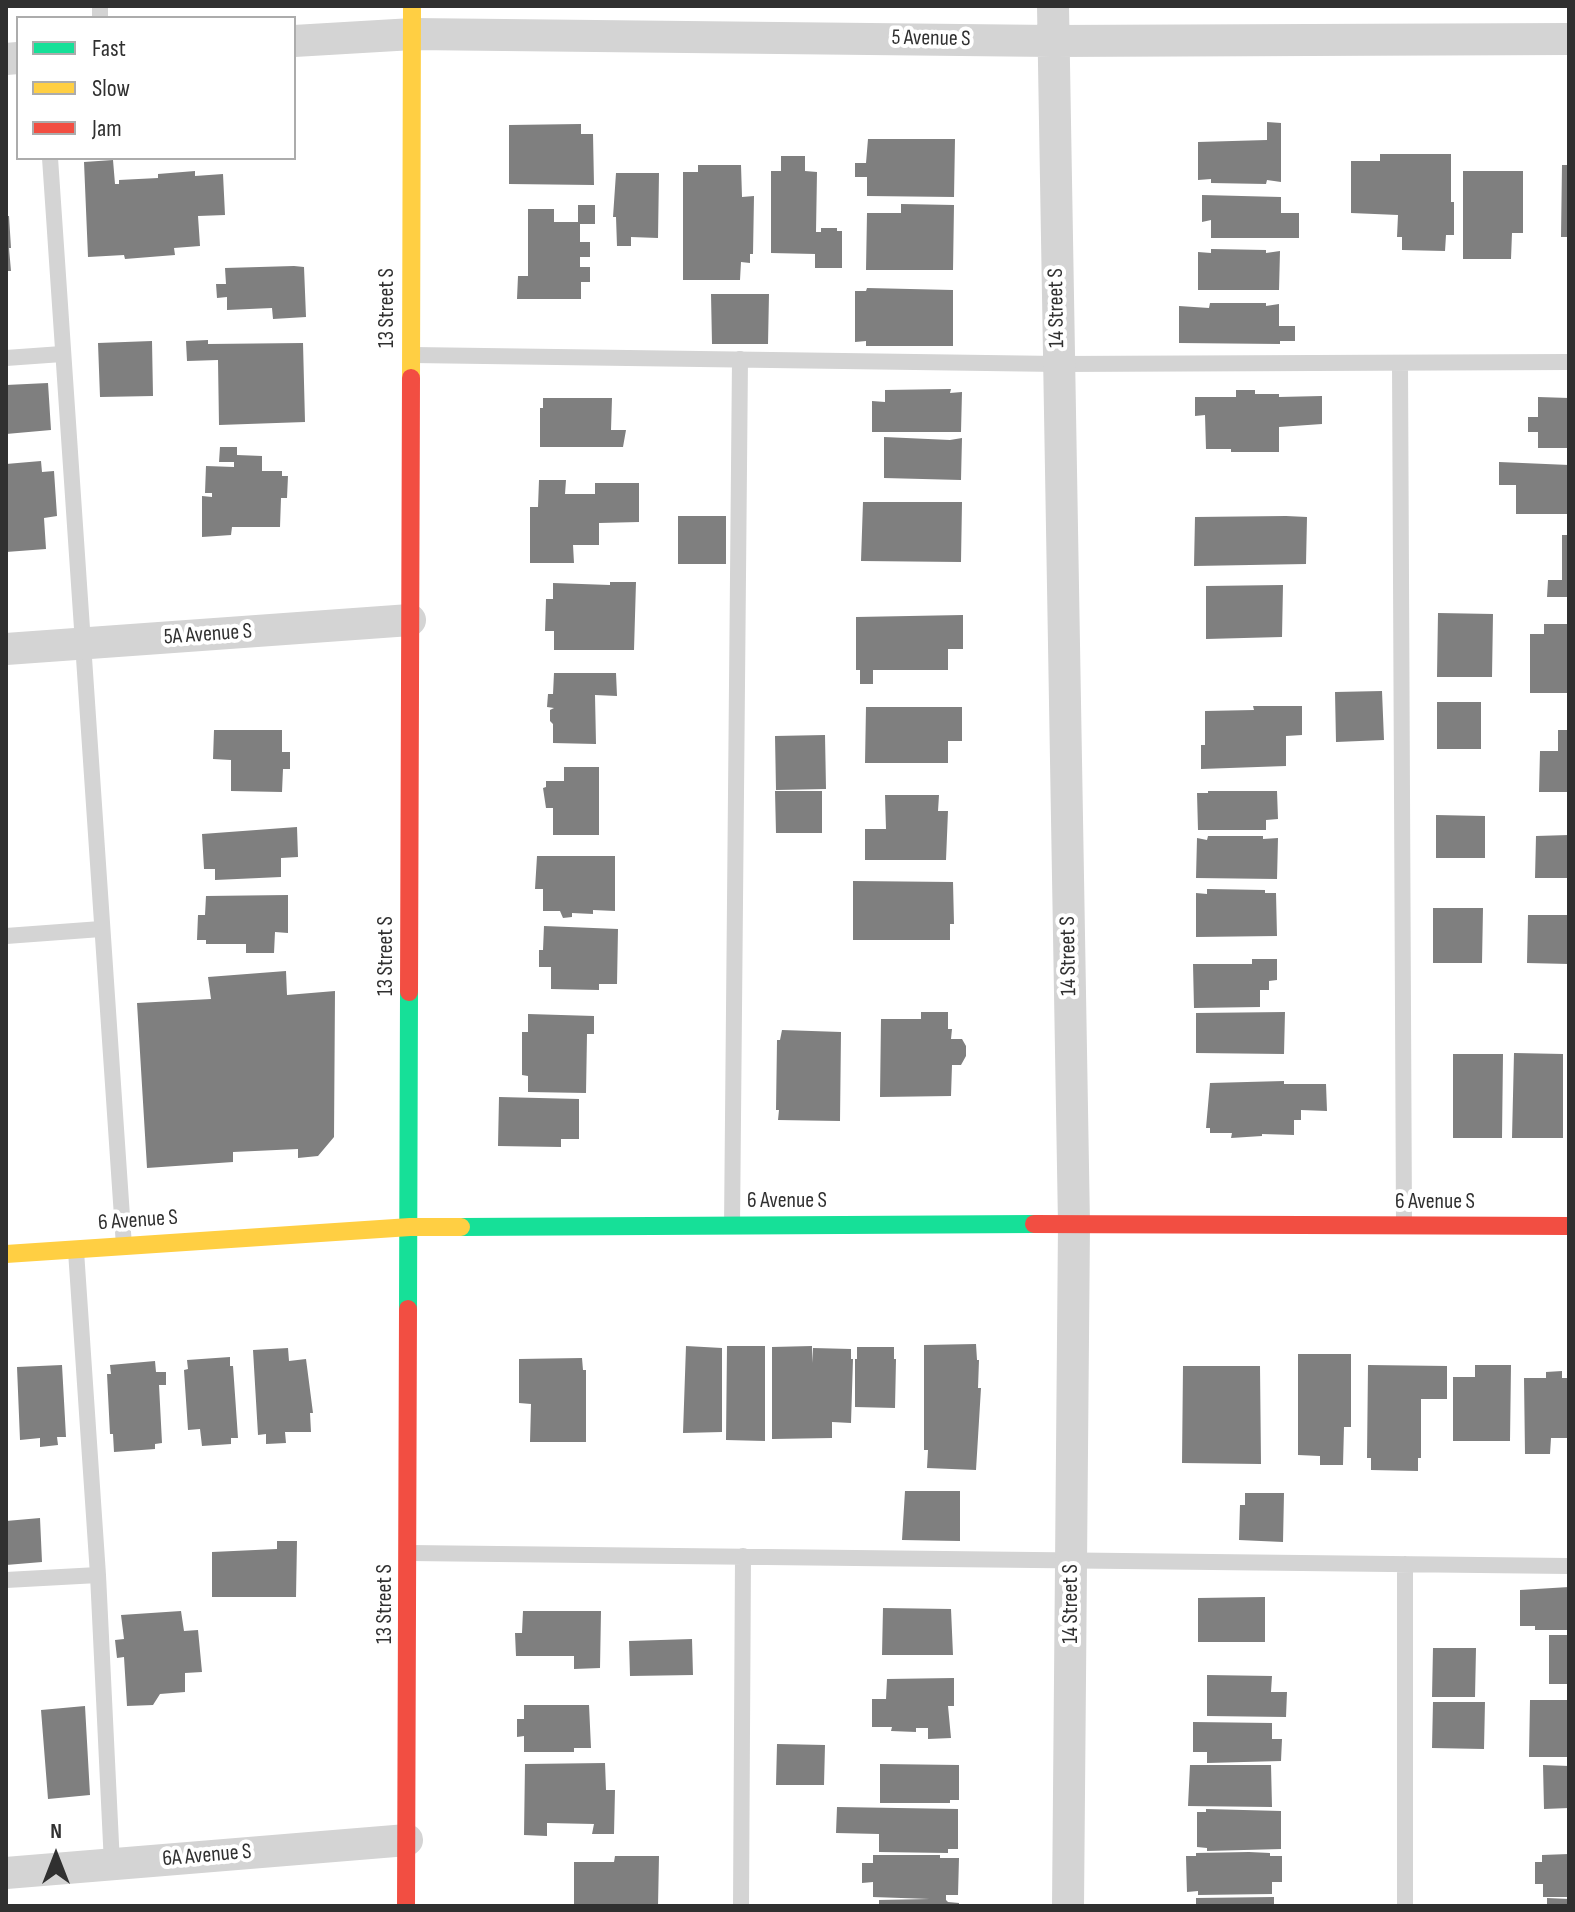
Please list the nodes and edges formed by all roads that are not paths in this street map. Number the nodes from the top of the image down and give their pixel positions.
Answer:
1 (1053, 6) edge
2 (412, 20) edge
3 (1569, 39) edge
4 (296, 41) edge
5 (1052, 41) junction
6 (50, 160) edge
7 (62, 354) junction
8 (411, 355) junction
9 (6, 358) edge
10 (740, 359) junction
11 (1569, 362) edge
12 (1400, 363) junction
13 (1058, 364) junction
14 (410, 620) junction
15 (81, 644) junction
16 (6, 649) edge
17 (101, 929) junction
18 (6, 936) edge
19 (1074, 1224) junction
20 (732, 1226) junction
21 (1404, 1226) junction
22 (1569, 1226) edge
23 (410, 1227) junction
24 (124, 1246) junction
25 (76, 1249) junction
26 (6, 1254) edge
27 (409, 1553) junction
28 (743, 1556) junction
29 (1071, 1558) junction
30 (1405, 1564) junction
31 (1569, 1566) edge
32 (98, 1575) junction
33 (6, 1580) edge
34 (407, 1840) junction
35 (112, 1864) junction
36 (6, 1873) edge
37 (406, 1906) edge
38 (741, 1906) edge
39 (1068, 1906) edge
40 (1405, 1906) edge

1 - 5 street, 14 Street S
2 - 4 street, 5 Avenue S
2 - 5 street, 5 Avenue S
2 - 8 street, 13 Street S
3 - 5 street, 5 Avenue S
5 - 13 street, 14 Street S
6 - 7 lane
7 - 9 lane
7 - 15 lane
8 - 10 lane
8 - 14 street, 13 Street S
10 - 13 lane
10 - 20 lane
11 - 12 lane
12 - 13 lane
12 - 21 lane
13 - 19 street, 14 Street S
14 - 15 street, 5A Avenue S
14 - 23 street, 13 Street S
15 - 16 street, 5A Avenue S
15 - 17 lane
17 - 18 lane
17 - 24 lane
19 - 20 street, 6 Avenue S
19 - 21 street, 6 Avenue S
19 - 29 street, 14 Street S
20 - 23 street, 6 Avenue S
21 - 22 street, 6 Avenue S
23 - 24 street, 6 Avenue S
23 - 27 street, 13 Street S
24 - 25 street, 6 Avenue S
25 - 26 street, 6 Avenue S
25 - 32 lane
27 - 28 lane
27 - 34 street, 13 Street S
28 - 29 lane
28 - 38 lane
29 - 30 lane
29 - 39 street, 14 Street S
30 - 31 lane
30 - 40 lane
32 - 33 lane
32 - 35 lane
34 - 35 street, 6A Avenue S
34 - 37 street, 13 Street S
35 - 36 street, 6A Avenue S

